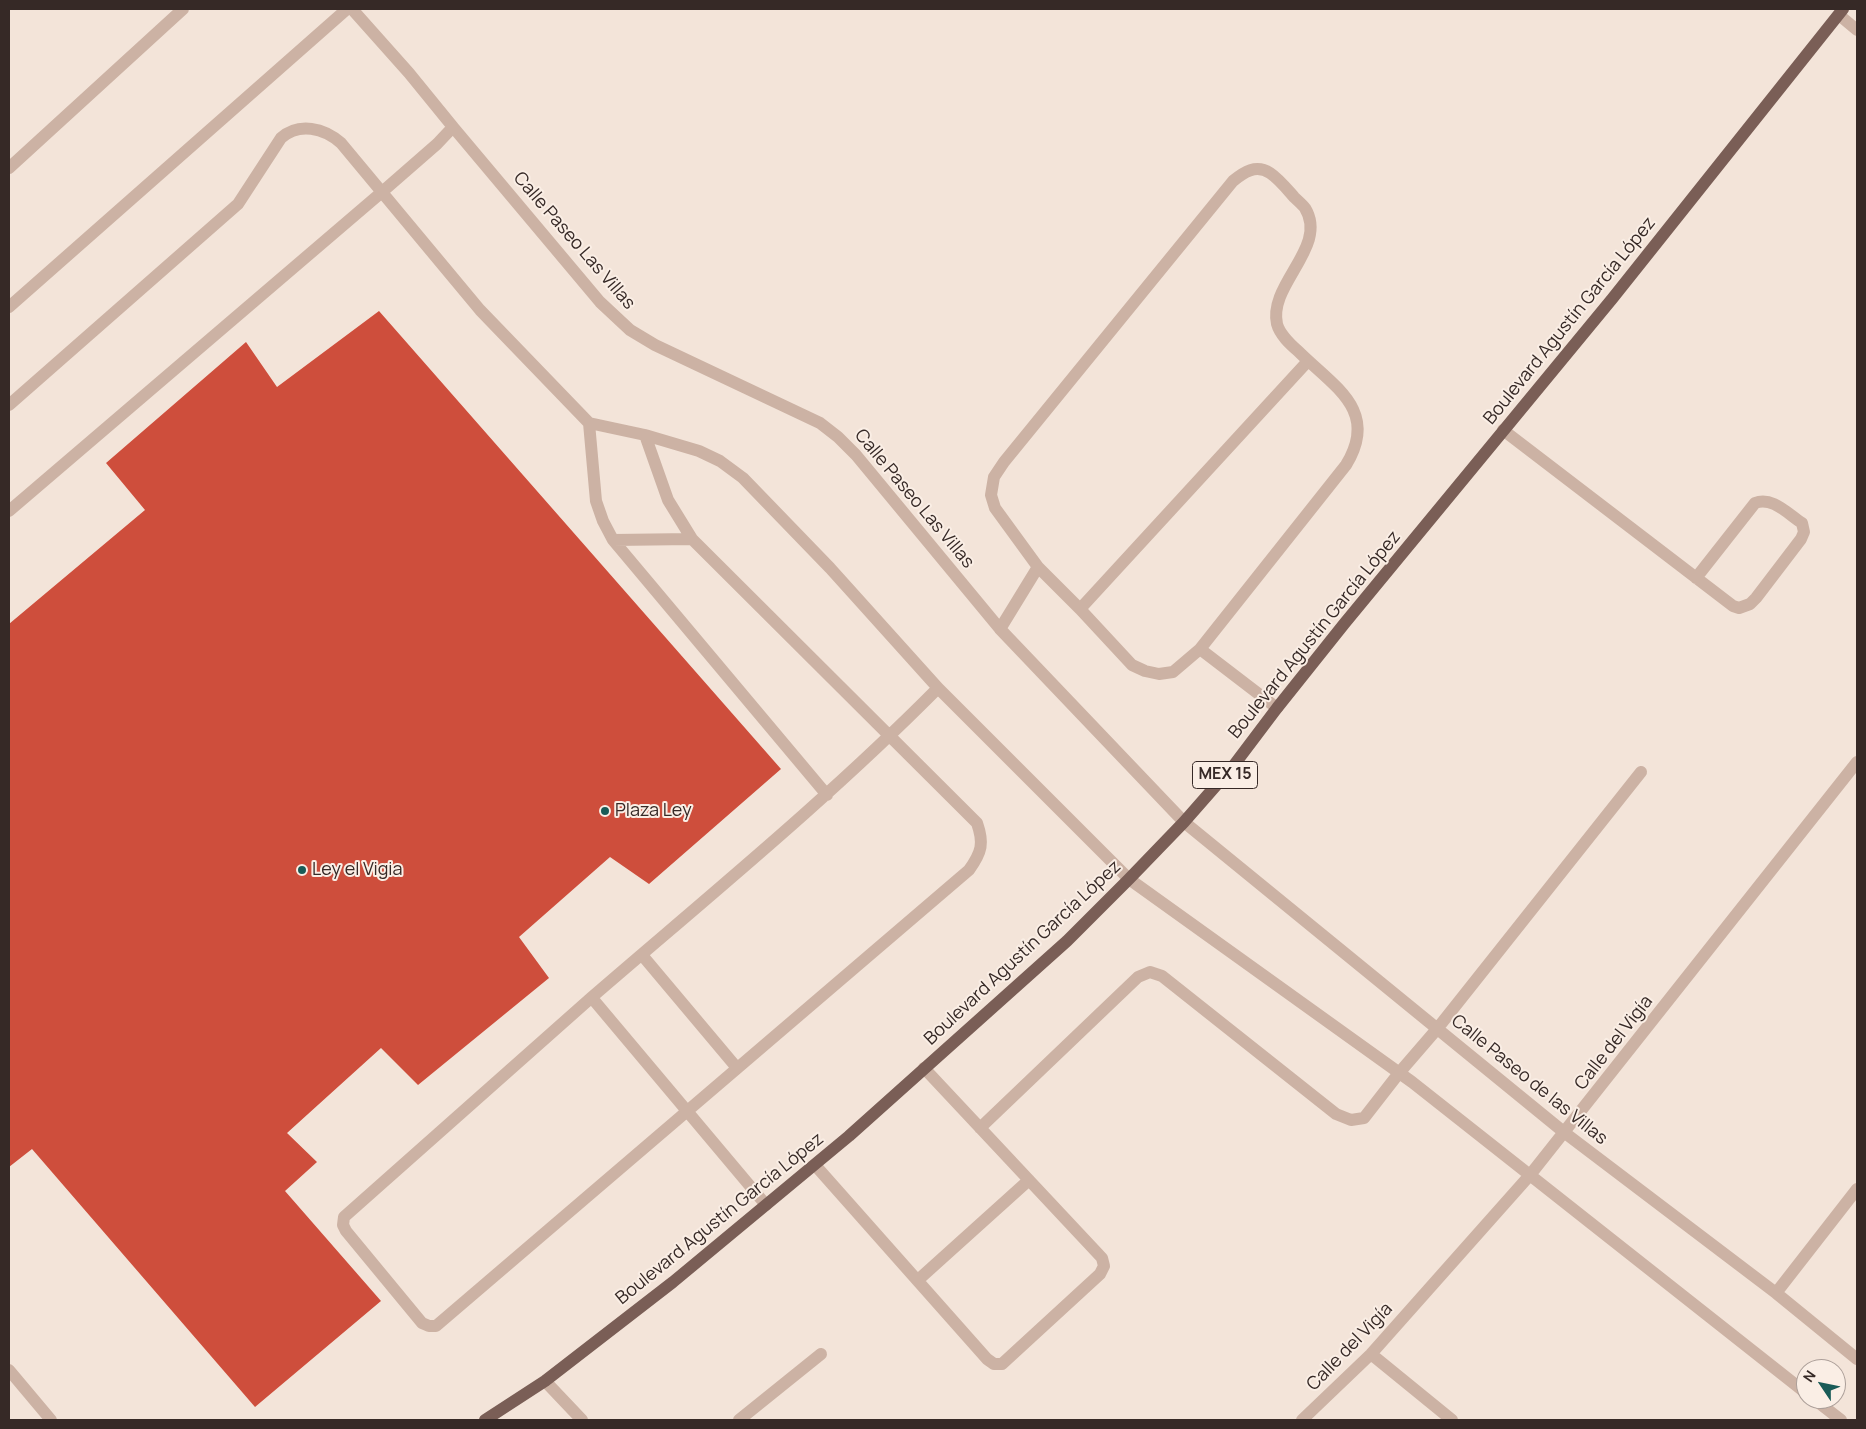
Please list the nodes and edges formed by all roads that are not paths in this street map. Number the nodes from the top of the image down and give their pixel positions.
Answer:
1 (183, 9) edge
2 (346, 9) edge
3 (352, 9) edge
4 (1841, 12) edge
5 (1857, 30) edge
6 (453, 127) junction
7 (9, 168) edge
8 (382, 192) junction
9 (9, 308) edge
10 (1308, 361) junction
11 (9, 405) edge
12 (589, 424) junction
13 (1503, 430) junction
14 (645, 435) junction
15 (9, 512) edge
16 (692, 539) junction
17 (613, 540) junction
18 (1038, 566) junction
19 (1696, 578) junction
20 (1080, 610) junction
21 (1000, 629) junction
22 (1200, 649) junction
23 (938, 688) junction
24 (1276, 708) junction
25 (891, 736) junction
26 (1857, 762) edge
27 (1640, 772) dead end
28 (827, 795) junction
29 (1184, 822) junction
30 (1129, 879) junction
31 (642, 955) junction
32 (592, 998) junction
33 (1437, 1029) junction
34 (737, 1068) junction
35 (924, 1068) junction
36 (1399, 1073) junction
37 (687, 1110) junction
38 (980, 1128) junction
39 (1564, 1133) junction
40 (815, 1165) junction
41 (1530, 1175) junction
42 (1029, 1180) junction
43 (1857, 1189) edge
44 (766, 1205) junction
45 (918, 1280) junction
46 (1776, 1293) junction
47 (821, 1354) dead end
48 (1371, 1354) junction
49 (1857, 1359) edge
50 (9, 1370) edge
51 (545, 1381) junction
52 (1796, 1385) edge
53 (1827, 1409) edge
54 (51, 1420) edge
55 (484, 1420) edge
56 (582, 1420) edge
57 (740, 1420) edge
58 (1302, 1420) edge
59 (1452, 1420) edge
60 (1841, 1420) edge

1 - 7 street
2 - 9 street
3 - 6 street, Calle Paseo Las Villas
4 - 5 street
4 - 13 main road, Boulevard Agustín García López / MEX 15
6 - 8 street
6 - 21 street, Calle Paseo Las Villas
8 - 11 street
8 - 12 street
8 - 15 street
10 - 18 street
10 - 20 street
10 - 22 street
12 - 14 street
12 - 17 street
13 - 19 street
13 - 24 main road, Boulevard Agustín García López / MEX 15
14 - 16 street
14 - 23 street
16 - 17 street
16 - 25 street
17 - 28 street
18 - 20 street
18 - 21 street
19 - 19 street
20 - 22 street
21 - 29 street, Calle Paseo Las Villas
22 - 24 street
23 - 25 street
23 - 30 street
24 - 29 main road, Boulevard Agustín García López / MEX 15
25 - 28 street
25 - 34 street
26 - 39 street, Calle del Vigía
27 - 33 street
28 - 31 street
29 - 30 main road, Boulevard Agustín García López / MEX 15
29 - 33 street, Calle Paseo de las Villas
30 - 35 main road, Boulevard Agustín García López / MEX 15
30 - 36 street
31 - 32 street
31 - 34 street
32 - 37 street
32 - 37 street
33 - 36 street
33 - 39 street, Calle Paseo de las Villas
34 - 37 street
35 - 38 street
35 - 40 main road, Boulevard Agustín García López / MEX 15
36 - 38 street
36 - 41 street
37 - 44 street
38 - 42 street
39 - 41 street, Calle del Vigía
39 - 46 street, Calle Paseo de las Villas
40 - 44 main road, Boulevard Agustín García López / MEX 15
40 - 45 street
41 - 48 street, Calle del Vigía
41 - 52 street
42 - 45 street
42 - 45 street
43 - 46 street
44 - 51 main road, Boulevard Agustín García López / MEX 15
46 - 49 street, Calle Paseo de las Villas
47 - 57 street
48 - 58 street, Calle del Vigía
48 - 59 street
50 - 54 street
51 - 55 main road, Boulevard Agustín García López / MEX 15
51 - 56 street
53 - 60 street

